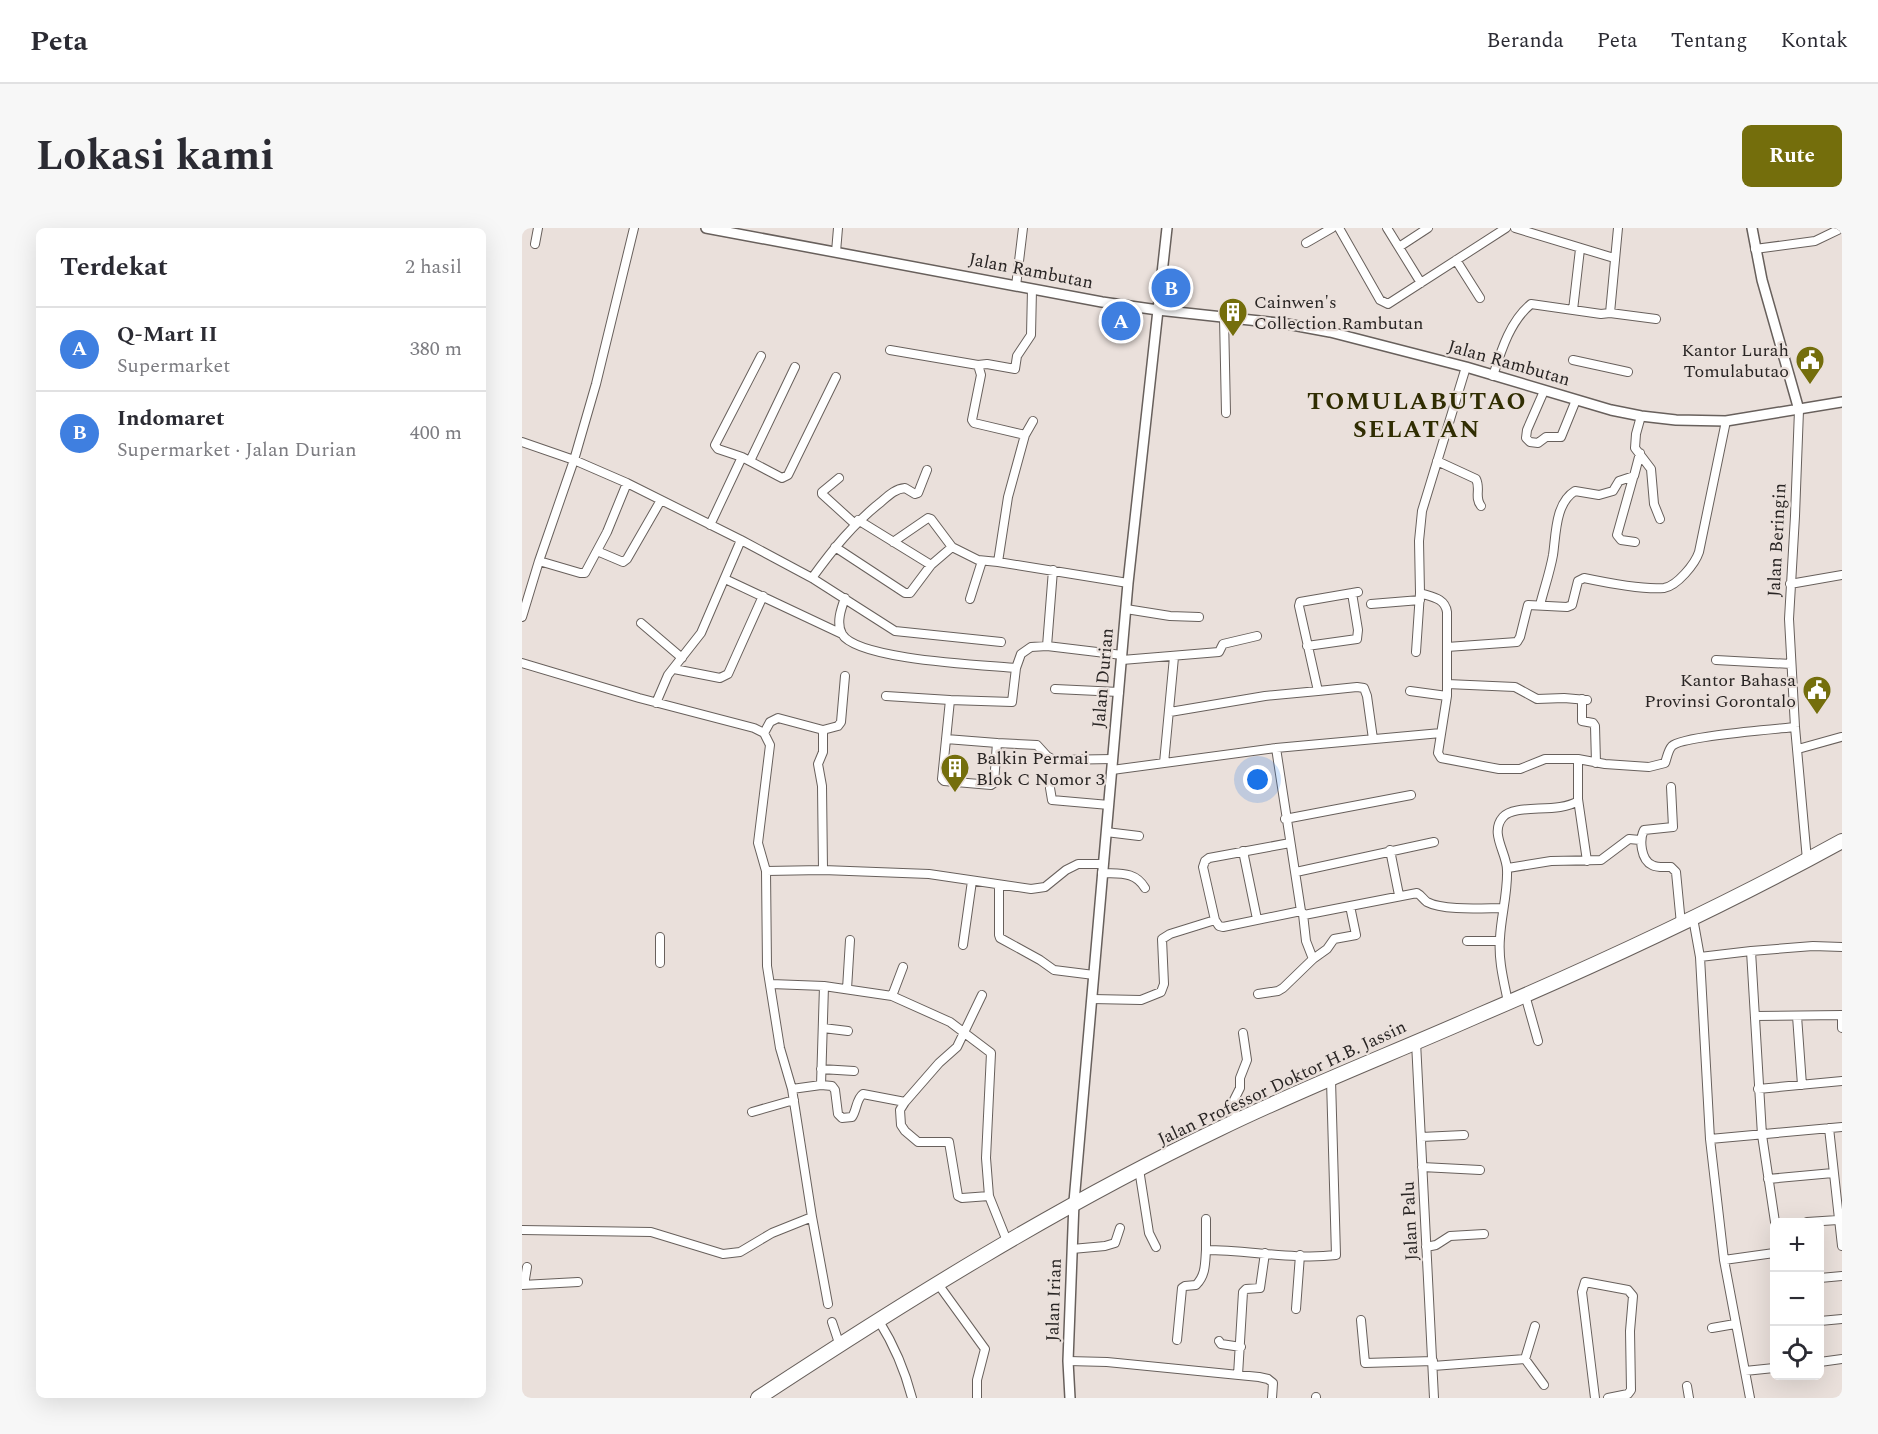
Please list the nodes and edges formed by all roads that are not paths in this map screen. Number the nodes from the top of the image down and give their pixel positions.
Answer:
1 (538, 228) edge
2 (634, 228) edge
3 (706, 228) edge
4 (838, 228) edge
5 (1023, 228) edge
6 (1167, 228) edge
7 (1332, 228) edge
8 (1339, 228) edge
9 (1387, 228) edge
10 (1428, 228) edge
11 (1506, 228) edge
12 (1515, 228) edge
13 (1618, 228) edge
14 (1752, 228) edge
15 (1842, 228) edge
16 (1306, 243) dead end
17 (535, 244) dead end
18 (1398, 247) junction
19 (1580, 249) junction
20 (1755, 249) junction
21 (836, 252) junction
22 (1614, 258) junction
23 (1456, 260) junction
24 (1421, 283) junction
25 (1016, 286) junction
26 (1032, 289) junction
27 (1480, 298) dead end
28 (1158, 310) junction
29 (1573, 310) junction
30 (1610, 313) junction
31 (1224, 317) junction
32 (1656, 319) dead end
33 (890, 350) dead end
34 (760, 356) dead end
35 (1573, 360) dead end
36 (978, 365) junction
37 (795, 367) dead end
38 (1466, 368) junction
39 (1628, 372) dead end
40 (1493, 376) junction
41 (836, 377) dead end
42 (1544, 391) junction
43 (1576, 400) junction
44 (1842, 402) edge
45 (1799, 410) junction
46 (1226, 412) dead end
47 (1641, 416) junction
48 (1033, 421) dead end
49 (1726, 421) junction
50 (1025, 435) junction
51 (522, 442) edge
52 (1640, 453) junction
53 (742, 457) junction
54 (574, 460) junction
55 (750, 461) junction
56 (1437, 461) junction
57 (927, 470) dead end
58 (839, 478) dead end
59 (1633, 478) junction
60 (627, 483) junction
61 (661, 500) junction
62 (1481, 506) dead end
63 (1660, 519) dead end
64 (856, 522) junction
65 (710, 525) junction
66 (741, 540) junction
67 (893, 542) junction
68 (1635, 542) dead end
69 (835, 547) junction
70 (952, 547) junction
71 (597, 552) junction
72 (539, 561) junction
73 (982, 561) junction
74 (998, 562) junction
75 (931, 566) junction
76 (1053, 570) junction
77 (1842, 575) edge
78 (812, 578) junction
79 (726, 579) junction
80 (1128, 583) junction
81 (1790, 584) junction
82 (763, 596) junction
83 (1420, 596) junction
84 (845, 598) junction
85 (970, 599) dead end
86 (1371, 604) dead end
87 (1540, 605) junction
88 (1126, 609) junction
89 (522, 617) edge
90 (1199, 617) dead end
91 (641, 623) dead end
92 (842, 634) junction
93 (1257, 636) dead end
94 (1000, 642) dead end
95 (1047, 646) junction
96 (1307, 646) junction
97 (1447, 647) junction
98 (1416, 652) dead end
99 (1122, 657) junction
100 (1174, 657) junction
101 (682, 658) junction
102 (1716, 660) dead end
103 (522, 663) edge
104 (1791, 664) junction
105 (1016, 668) junction
106 (674, 669) junction
107 (845, 676) dead end
108 (1447, 684) junction
109 (1055, 689) dead end
110 (1318, 691) junction
111 (1410, 691) dead end
112 (1119, 692) junction
113 (886, 696) dead end
114 (1446, 696) junction
115 (950, 700) junction
116 (656, 703) junction
117 (1170, 712) junction
118 (1795, 727) junction
119 (823, 730) junction
120 (765, 733) junction
121 (1441, 733) junction
122 (1841, 736) edge
123 (946, 739) junction
124 (1374, 739) junction
125 (997, 743) junction
126 (1276, 748) junction
127 (1797, 749) junction
128 (1113, 759) junction
129 (1578, 759) junction
130 (1164, 763) junction
131 (1596, 763) junction
132 (1112, 770) junction
133 (1671, 787) dead end
134 (1050, 788) dead end
135 (1411, 795) dead end
136 (1578, 799) junction
137 (1109, 805) junction
138 (1286, 819) junction
139 (1106, 832) junction
140 (1139, 836) dead end
141 (1640, 840) junction
142 (1842, 841) edge
143 (1434, 842) dead end
144 (1290, 843) junction
145 (1390, 850) junction
146 (1244, 851) junction
147 (1807, 860) junction
148 (1587, 861) junction
149 (1102, 868) junction
150 (1508, 868) junction
151 (823, 870) junction
152 (766, 871) junction
153 (1296, 872) junction
154 (972, 881) junction
155 (999, 885) junction
156 (1144, 888) dead end
157 (1400, 895) junction
158 (1350, 906) junction
159 (1503, 908) junction
160 (1302, 913) junction
161 (1257, 919) junction
162 (1215, 920) junction
163 (1687, 921) junction
164 (660, 938) dead end
165 (850, 940) dead end
166 (1499, 940) junction
167 (1467, 941) dead end
168 (963, 945) dead end
169 (1842, 947) edge
170 (1751, 951) junction
171 (1700, 957) junction
172 (1313, 959) junction
173 (660, 963) dead end
174 (903, 967) dead end
175 (1094, 975) junction
176 (771, 984) junction
177 (824, 986) junction
178 (847, 989) junction
179 (1258, 994) dead end
180 (982, 995) dead end
181 (1525, 995) junction
182 (892, 996) junction
183 (1092, 999) junction
184 (1508, 1002) junction
185 (1842, 1015) edge
186 (1755, 1016) junction
187 (1797, 1016) junction
188 (823, 1028) junction
189 (1842, 1028) edge
190 (848, 1031) dead end
191 (964, 1033) junction
192 (1243, 1033) dead end
193 (1538, 1041) dead end
194 (1416, 1042) junction
195 (821, 1069) junction
196 (854, 1071) dead end
197 (1331, 1080) junction
198 (1842, 1082) edge
199 (821, 1085) junction
200 (1802, 1085) junction
201 (792, 1089) junction
202 (1758, 1089) junction
203 (794, 1100) junction
204 (905, 1102) junction
205 (752, 1112) dead end
206 (1236, 1121) junction
207 (1842, 1127) edge
208 (1829, 1128) junction
209 (1464, 1135) dead end
210 (1761, 1136) junction
211 (1420, 1137) junction
212 (1710, 1139) junction
213 (1422, 1167) junction
214 (1139, 1170) junction
215 (1480, 1170) dead end
216 (1833, 1173) junction
217 (1768, 1179) junction
218 (989, 1196) junction
219 (1074, 1202) junction
220 (812, 1217) junction
221 (1774, 1218) edge
222 (1206, 1219) dead end
223 (1824, 1221) edge
224 (1838, 1221) junction
225 (1120, 1228) dead end
226 (522, 1230) edge
227 (1484, 1234) dead end
228 (1007, 1241) junction
229 (1842, 1246) edge
230 (1156, 1247) dead end
231 (1426, 1247) junction
232 (1072, 1249) junction
233 (1206, 1250) junction
234 (1265, 1253) junction
235 (1770, 1254) edge
236 (1300, 1255) junction
237 (1724, 1260) junction
238 (527, 1267) dead end
239 (1842, 1276) edge
240 (1824, 1278) edge
241 (578, 1282) dead end
242 (938, 1284) junction
243 (523, 1285) edge
244 (828, 1304) dead end
245 (1296, 1309) dead end
246 (1842, 1319) edge
247 (1361, 1320) dead end
248 (879, 1321) junction
249 (1824, 1321) edge
250 (832, 1322) dead end
251 (1735, 1324) junction
252 (1535, 1326) dead end
253 (1712, 1328) dead end
254 (1178, 1340) dead end
255 (1219, 1341) dead end
256 (840, 1346) junction
257 (1241, 1347) junction
258 (1525, 1359) junction
259 (1842, 1359) edge
260 (1068, 1361) junction
261 (1824, 1361) edge
262 (1433, 1363) junction
263 (1770, 1368) edge
264 (1745, 1371) junction
265 (1238, 1375) junction
266 (1544, 1385) dead end
267 (1687, 1386) dead end
268 (761, 1397) edge
269 (912, 1398) edge
270 (977, 1398) edge
271 (1070, 1398) edge
272 (1272, 1398) edge
273 (1434, 1398) edge
274 (1595, 1398) edge
275 (1608, 1398) edge
276 (1689, 1398) edge
277 (1750, 1398) edge

1 - 17 street
2 - 54 street
3 - 21 street, Jalan Rambutan
4 - 21 street
5 - 25 street
6 - 28 street, Jalan Durian
7 - 16 street
8 - 24 street
9 - 18 street
10 - 18 street
11 - 23 street
12 - 19 street
13 - 22 street
14 - 20 street, Jalan Beringin
15 - 20 street
18 - 24 street
19 - 22 street
19 - 29 street
20 - 45 street, Jalan Beringin
21 - 25 street, Jalan Rambutan
22 - 30 street
23 - 24 street
23 - 27 street
25 - 26 street, Jalan Rambutan
26 - 28 street, Jalan Rambutan
26 - 36 street
28 - 31 street, Jalan Rambutan
28 - 80 street, Jalan Durian
29 - 30 street
29 - 40 street
30 - 32 street
31 - 38 street, Jalan Rambutan
31 - 46 street
33 - 36 street
34 - 53 street
35 - 39 street
36 - 50 street
37 - 55 street
38 - 40 street, Jalan Rambutan
38 - 56 street
40 - 42 street, Jalan Rambutan
41 - 55 street
42 - 43 street, Jalan Rambutan
42 - 43 street
43 - 47 street, Jalan Rambutan
44 - 45 street, Jalan Rambutan
45 - 49 street, Jalan Rambutan
45 - 81 street, Jalan Beringin
47 - 49 street, Jalan Rambutan
47 - 52 street
48 - 50 street
49 - 87 street
50 - 74 street
51 - 54 street
52 - 59 street
52 - 63 street
53 - 55 street
53 - 65 street
54 - 60 street
54 - 72 street
56 - 62 street
56 - 83 street
57 - 64 street
58 - 64 street
59 - 68 street
59 - 87 street
60 - 61 street
60 - 71 street
61 - 65 street
61 - 71 street
64 - 67 street
64 - 69 street
65 - 66 street
66 - 78 street
66 - 79 street
67 - 70 street
67 - 75 street
69 - 75 street
69 - 78 street
70 - 73 street
70 - 75 street
71 - 72 street
72 - 89 street
73 - 74 street
73 - 85 street
74 - 76 street
76 - 80 street
76 - 95 street
77 - 81 street
78 - 84 street
79 - 82 street
79 - 101 street
80 - 88 street, Jalan Durian
81 - 104 street, Jalan Beringin
82 - 92 street
82 - 106 street
83 - 86 street
83 - 97 street
83 - 98 street
84 - 92 street
84 - 94 street
87 - 97 street
88 - 90 street
88 - 99 street, Jalan Durian
91 - 101 street
92 - 105 street
93 - 100 street
95 - 99 street
95 - 105 street
96 - 96 street
96 - 110 street
97 - 108 street
99 - 100 street
99 - 112 street, Jalan Durian
100 - 117 street
101 - 106 street
102 - 104 street
103 - 116 street
104 - 118 street, Jalan Beringin
105 - 115 street
106 - 116 street
107 - 119 street
108 - 114 street
108 - 131 street
109 - 112 street
110 - 117 street
110 - 124 street
111 - 114 street
112 - 128 street, Jalan Durian
113 - 115 street
114 - 121 street
115 - 123 street
116 - 120 street
117 - 130 street
118 - 127 street, Jalan Beringin
118 - 131 street
119 - 120 street
119 - 151 street
120 - 152 street
121 - 124 street
121 - 129 street
122 - 127 street
123 - 125 street
123 - 125 street
124 - 126 street
125 - 128 street
126 - 130 street
126 - 138 street
127 - 147 street, Jalan Beringin
128 - 132 street, Jalan Durian
129 - 131 street
129 - 136 street
130 - 132 street
132 - 137 street, Jalan Durian
133 - 141 street
134 - 137 street
135 - 138 street
136 - 148 street
136 - 150 street
137 - 139 street, Jalan Durian
138 - 144 street
139 - 140 street
139 - 149 street, Jalan Durian
141 - 148 street
141 - 163 street
142 - 147 highway, Jalan Professor Doktor H.B. Jassin
143 - 145 street
144 - 146 street
144 - 153 street
145 - 153 street
145 - 157 street
146 - 161 street
146 - 162 street
147 - 163 highway, Jalan Professor Doktor H.B. Jassin
148 - 150 street
149 - 155 street
149 - 156 street
149 - 175 street, Jalan Durian
150 - 159 street
151 - 152 street
151 - 154 street
152 - 176 street
153 - 160 street
154 - 155 street
154 - 168 street
155 - 175 street
157 - 158 street
157 - 159 street
158 - 160 street
158 - 172 street
159 - 166 street
160 - 161 street
160 - 172 street
161 - 162 street
162 - 183 street
163 - 171 street
163 - 181 highway, Jalan Professor Doktor H.B. Jassin
164 - 173 street
165 - 178 street
166 - 167 street
166 - 184 street
169 - 170 street
170 - 171 street
170 - 186 street
171 - 212 street
172 - 179 street
174 - 182 street
175 - 183 street, Jalan Durian
176 - 177 street
176 - 201 street
177 - 178 street
177 - 188 street
178 - 182 street
180 - 191 street
181 - 184 highway, Jalan Professor Doktor H.B. Jassin
181 - 193 street
182 - 191 street
183 - 219 street, Jalan Durian
184 - 194 highway, Jalan Professor Doktor H.B. Jassin
185 - 187 street
185 - 189 street
186 - 187 street
186 - 202 street
187 - 200 street
188 - 190 street
188 - 195 street
191 - 204 street
191 - 218 street
192 - 206 street
194 - 197 highway, Jalan Professor Doktor H.B. Jassin
194 - 211 street, Jalan Palu
195 - 196 street
195 - 199 street
197 - 206 highway, Jalan Professor Doktor H.B. Jassin
197 - 236 street
198 - 200 street
199 - 201 street
199 - 204 street
200 - 202 street
201 - 203 street
202 - 210 street
203 - 205 street
203 - 220 street
204 - 218 street
206 - 214 highway, Jalan Professor Doktor H.B. Jassin
207 - 208 street
208 - 210 street
208 - 216 street
209 - 211 street
210 - 212 street
210 - 217 street
211 - 213 street, Jalan Palu
212 - 237 street
213 - 215 street
213 - 231 street, Jalan Palu
214 - 219 highway, Jalan Professor Doktor H.B. Jassin
214 - 230 street
216 - 217 street
216 - 224 street
217 - 221 street
218 - 228 street
219 - 228 highway, Jalan Professor Doktor H.B. Jassin
219 - 232 street, Jalan Irian
220 - 226 street
220 - 244 street
222 - 233 street
223 - 224 street
224 - 229 street
225 - 232 street
227 - 231 street
228 - 242 highway, Jalan Professor Doktor H.B. Jassin
231 - 262 street, Jalan Palu
232 - 260 street, Jalan Irian
233 - 234 street
233 - 254 street
234 - 236 street
234 - 257 street
235 - 237 street
236 - 245 street
237 - 251 street
238 - 243 street
239 - 240 street
241 - 243 street
242 - 248 highway, Jalan Professor Doktor H.B. Jassin
242 - 270 street
246 - 249 street
247 - 262 street
248 - 256 highway, Jalan Professor Doktor H.B. Jassin
248 - 269 street
250 - 256 street
251 - 253 street
251 - 264 street
252 - 258 street
255 - 257 street
256 - 268 highway, Jalan Professor Doktor H.B. Jassin
257 - 265 street
258 - 262 street
258 - 266 street
259 - 261 street
260 - 265 street
260 - 271 street, Jalan Irian
262 - 273 street, Jalan Palu
263 - 264 street
264 - 277 street
265 - 272 street
267 - 276 street
274 - 275 street

